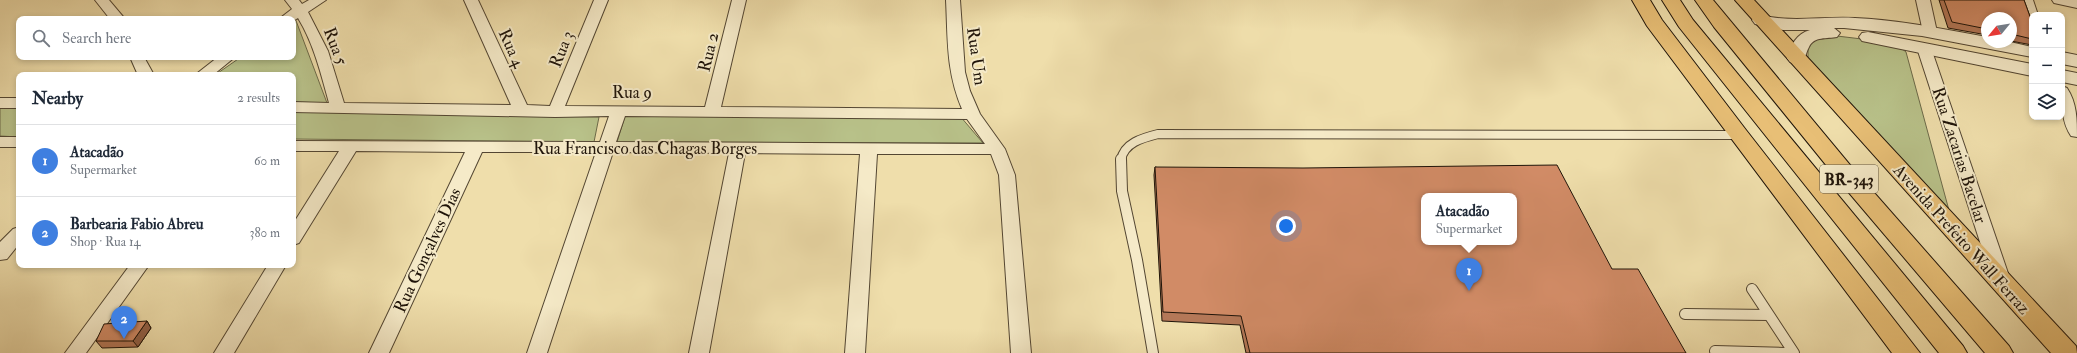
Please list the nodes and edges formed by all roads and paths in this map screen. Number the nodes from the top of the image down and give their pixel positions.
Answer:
1 (102, 0) edge
2 (319, 0) edge
3 (471, 0) edge
4 (601, 0) edge
5 (739, 0) edge
6 (953, 0) edge
7 (1641, 0) edge
8 (1671, 0) edge
9 (1704, 0) edge
10 (1744, 0) edge
11 (1923, 0) edge
12 (2026, 0) edge
13 (2059, 0) edge
14 (297, 4) edge
15 (2077, 4) edge
16 (2030, 12) edge
17 (115, 16) edge
18 (288, 16) edge
19 (1761, 20) junction
20 (1886, 33) junction
21 (1927, 40) junction
22 (2029, 52) edge
23 (1796, 58) junction
24 (2065, 59) edge
25 (138, 60) edge
26 (224, 60) edge
27 (2077, 61) edge
28 (2029, 69) edge
29 (144, 72) edge
30 (207, 72) edge
31 (2065, 77) edge
32 (2077, 79) edge
33 (2065, 99) edge
34 (0, 103) edge
35 (16, 103) edge
36 (296, 107) edge
37 (338, 108) junction
38 (521, 110) junction
39 (619, 110) junction
40 (555, 112) junction
41 (712, 112) junction
42 (972, 114) junction
43 (2077, 132) edge
44 (1739, 135) junction
45 (0, 142) edge
46 (16, 142) edge
47 (296, 146) edge
48 (350, 147) junction
49 (476, 147) junction
50 (607, 147) junction
51 (738, 148) junction
52 (869, 148) junction
53 (997, 149) junction
54 (296, 235) edge
55 (16, 236) edge
56 (0, 254) edge
57 (138, 268) edge
58 (275, 268) edge
59 (2003, 285) junction
60 (1752, 289) dead end
61 (1685, 314) dead end
62 (1769, 315) junction
63 (1715, 351) dead end
64 (75, 353) edge
65 (224, 353) edge
66 (379, 353) edge
67 (537, 353) edge
68 (699, 353) edge
69 (855, 353) edge
70 (1021, 353) edge
71 (1153, 353) edge
72 (1785, 353) edge
73 (1794, 353) edge
74 (1907, 353) edge
75 (1954, 353) edge
76 (2000, 353) edge
77 (2067, 353) edge

1 - 17 street
2 - 14 street
3 - 38 street, Rua 4
4 - 40 street, Rua 3
5 - 41 street, Rua 2
6 - 42 street, Rua Um
7 - 44 main road
8 - 75 main road, BR-343
9 - 76 main road, BR-343
10 - 19 main road, Avenida Prefeito Wall Ferraz
11 - 21 street, Rua Zacarias Bacelar
12 - 16 street
13 - 15 street
14 - 18 street
14 - 37 street, Rua 5
19 - 20 street
19 - 23 main road, Avenida Prefeito Wall Ferraz
20 - 21 street
20 - 23 street
21 - 22 street
21 - 28 street
21 - 59 street, Rua Zacarias Bacelar
23 - 59 main road, Avenida Prefeito Wall Ferraz
24 - 27 street
25 - 29 street
26 - 30 street
31 - 32 street
33 - 43 street
34 - 35 street
36 - 37 street, Rua 9
37 - 38 street, Rua 9
38 - 40 street, Rua 9
39 - 40 street, Rua 9
39 - 41 street, Rua 9
39 - 50 street
41 - 42 street, Rua 9
42 - 53 street, Rua Um
44 - 71 lane
44 - 74 main road
45 - 46 street
47 - 48 street, Rua Francisco das Chagas Borges
48 - 49 street, Rua Francisco das Chagas Borges
48 - 54 street
49 - 50 street, Rua Francisco das Chagas Borges
49 - 66 street, Rua Gonçalves Dias
50 - 51 street, Rua Francisco das Chagas Borges
50 - 67 street
51 - 52 street, Rua Francisco das Chagas Borges
51 - 68 street
52 - 53 street, Rua Francisco das Chagas Borges
52 - 69 street
53 - 70 street, Rua Um
55 - 56 street
57 - 64 street
58 - 65 street
59 - 77 main road, Avenida Prefeito Wall Ferraz
60 - 62 lane
61 - 62 lane
62 - 73 lane
63 - 72 lane

